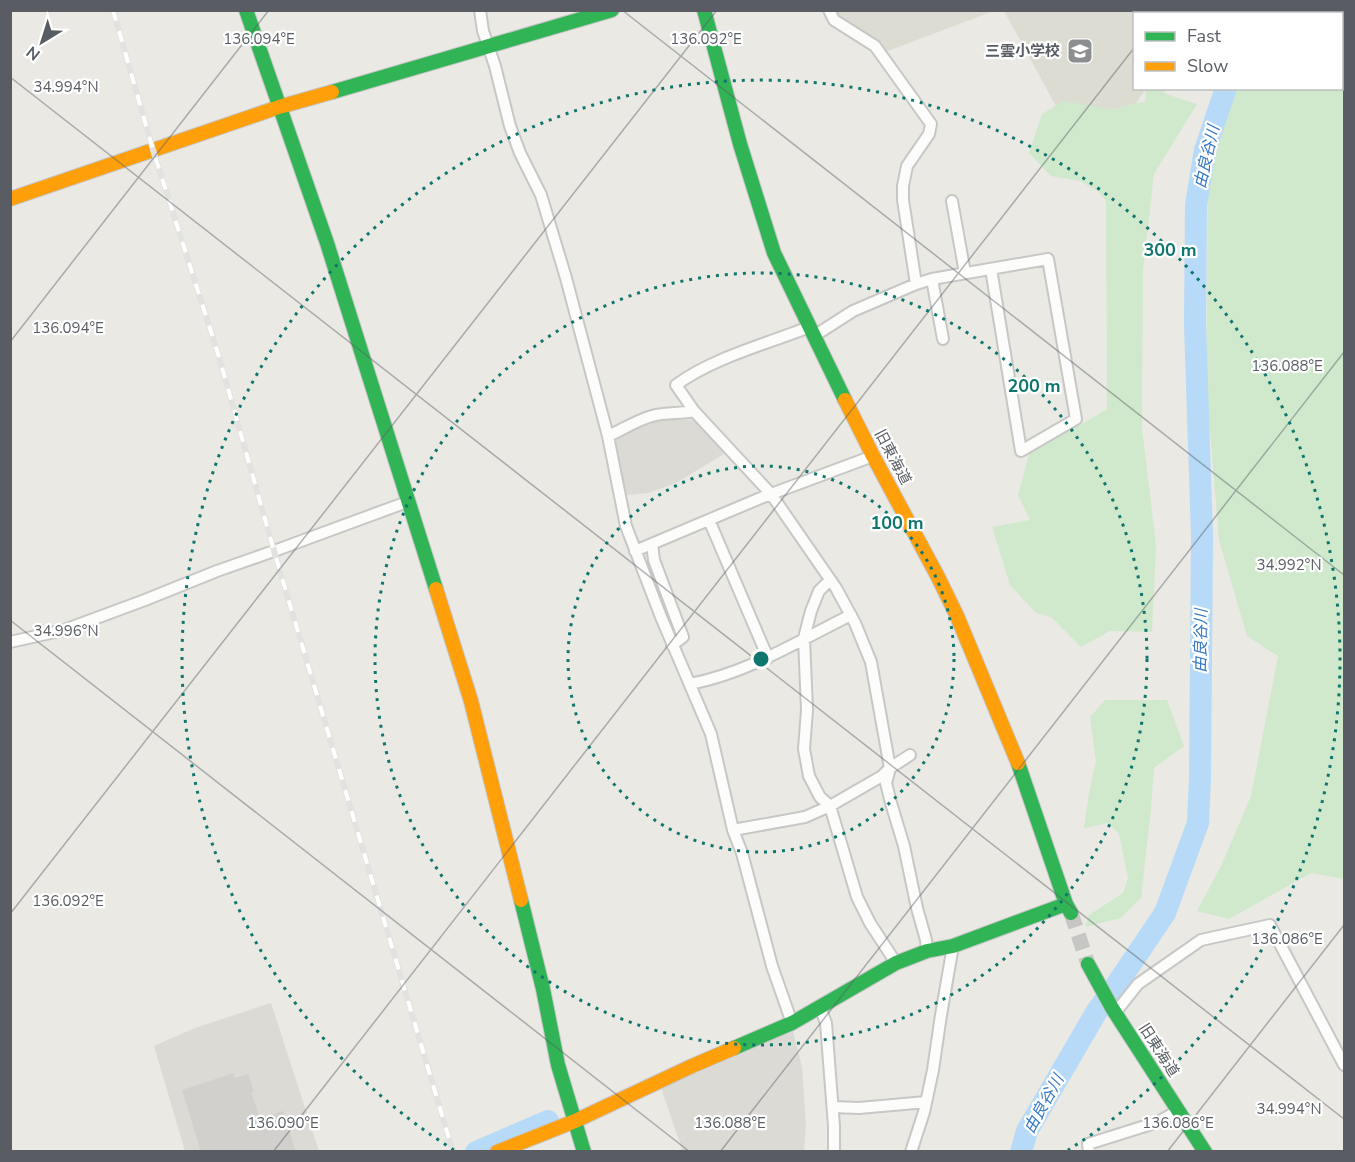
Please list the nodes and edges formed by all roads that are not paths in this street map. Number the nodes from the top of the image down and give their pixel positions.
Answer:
1 (246, 10) edge
2 (480, 10) edge
3 (612, 10) edge
4 (704, 10) edge
5 (829, 10) edge
6 (489, 46) junction
7 (279, 107) junction
8 (10, 199) edge
9 (952, 201) dead end
10 (991, 269) junction
11 (965, 273) junction
12 (932, 279) junction
13 (916, 284) junction
14 (811, 331) junction
15 (943, 339) dead end
16 (694, 411) junction
17 (608, 436) junction
18 (873, 456) junction
19 (771, 494) junction
20 (407, 502) junction
21 (710, 520) junction
22 (652, 544) junction
23 (635, 551) junction
24 (830, 580) junction
25 (851, 615) junction
26 (804, 638) junction
27 (10, 642) edge
28 (672, 645) junction
29 (768, 658) junction
30 (690, 684) junction
31 (910, 755) dead end
32 (890, 768) junction
33 (830, 806) junction
34 (733, 830) junction
35 (953, 946) junction
36 (927, 951) junction
37 (896, 963) junction
38 (1088, 964) tunnel mouth
39 (820, 1007) junction
40 (1114, 1011) junction
41 (792, 1023) junction
42 (1344, 1065) edge
43 (926, 1102) junction
44 (833, 1107) junction
45 (1179, 1111) junction
46 (575, 1121) junction
47 (497, 1152) edge
48 (584, 1152) edge
49 (834, 1152) edge
50 (911, 1152) edge
51 (1089, 1152) edge
52 (1205, 1152) edge

1 - 7 street
2 - 6 street
3 - 6 street
4 - 14 street, 旧東海道
5 - 13 street
6 - 7 street
6 - 17 street
7 - 8 street
7 - 20 street
9 - 11 street
10 - 10 street
10 - 11 street
11 - 12 street
12 - 13 street
12 - 15 street
13 - 14 street
14 - 16 street
14 - 18 street, 旧東海道
16 - 17 street
16 - 19 street
17 - 23 street
18 - 19 street
18 - 35 street, 旧東海道
19 - 21 street
19 - 24 street
20 - 27 street
20 - 46 street
21 - 22 street
21 - 29 street
22 - 23 street
22 - 28 street
23 - 28 street
24 - 25 street
24 - 26 street
25 - 26 street
25 - 32 street
26 - 29 street
26 - 33 street
28 - 30 street
29 - 30 street
30 - 34 street
31 - 32 street
32 - 33 street
32 - 36 street
33 - 34 street
33 - 37 street
34 - 41 street
35 - 36 street
35 - 43 street
36 - 37 street
37 - 39 street
38 - 40 street, 旧東海道
39 - 41 street
39 - 44 street
40 - 42 street
40 - 45 street, 旧東海道
41 - 46 street
43 - 44 street
43 - 50 street
44 - 49 street
45 - 51 street
45 - 52 street, 旧東海道
46 - 47 street
46 - 48 street

